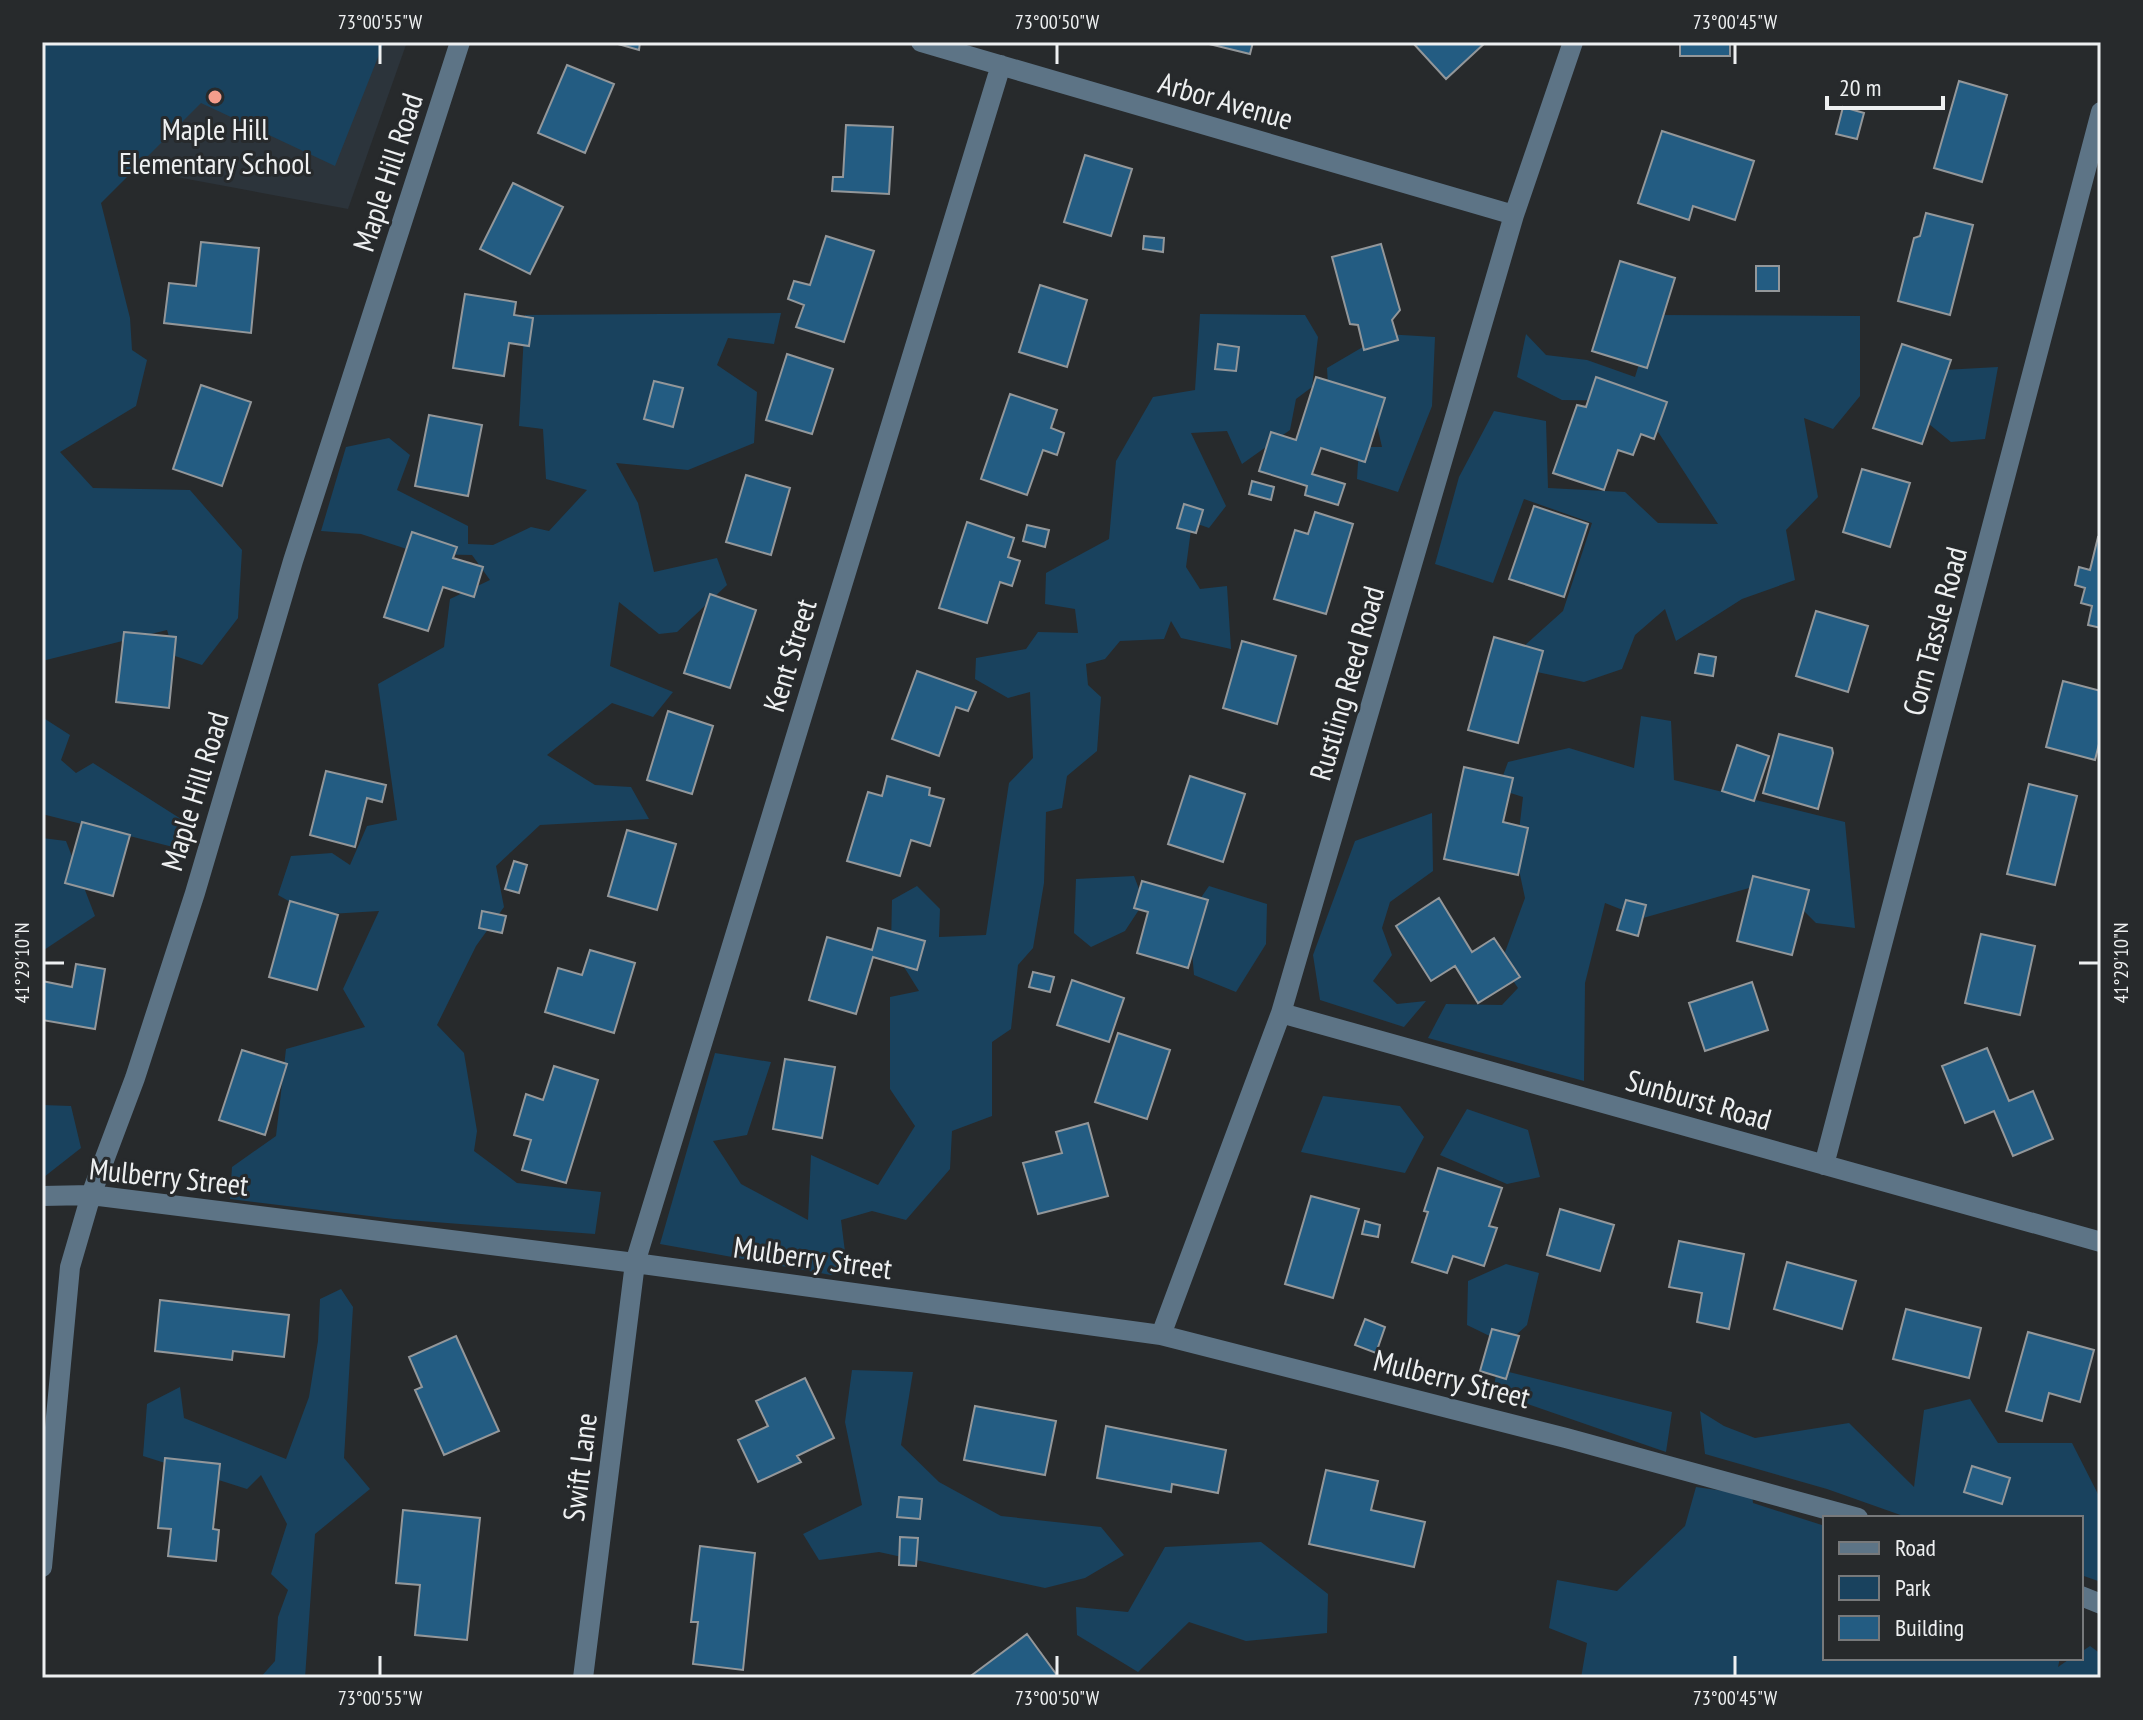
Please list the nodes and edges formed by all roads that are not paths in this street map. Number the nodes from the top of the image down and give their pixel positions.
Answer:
1 (460, 42) edge
2 (921, 42) edge
3 (1573, 42) edge
4 (1001, 65) junction
5 (2101, 112) edge
6 (1514, 215) junction
7 (1281, 1013) junction
8 (1824, 1165) junction
9 (91, 1195) junction
10 (42, 1196) edge
11 (2101, 1242) edge
12 (635, 1263) junction
13 (1161, 1335) junction
14 (1851, 1516) edge
15 (42, 1567) edge
16 (583, 1678) edge

1 - 9 street, Maple Hill Road
2 - 4 street, Arbor Avenue
3 - 6 street, Rustling Reed Road
4 - 6 street, Arbor Avenue
4 - 12 street, Kent Street
5 - 8 street, Corn Tassle Road
6 - 7 street, Rustling Reed Road
7 - 8 street, Sunburst Road
7 - 13 street, Rustling Reed Road
8 - 11 street, Sunburst Road
9 - 10 street, Mulberry Street
9 - 12 street, Mulberry Street
9 - 15 street, Maple Hill Road
12 - 13 street, Mulberry Street
12 - 16 street, Swift Lane
13 - 14 street, Mulberry Street

